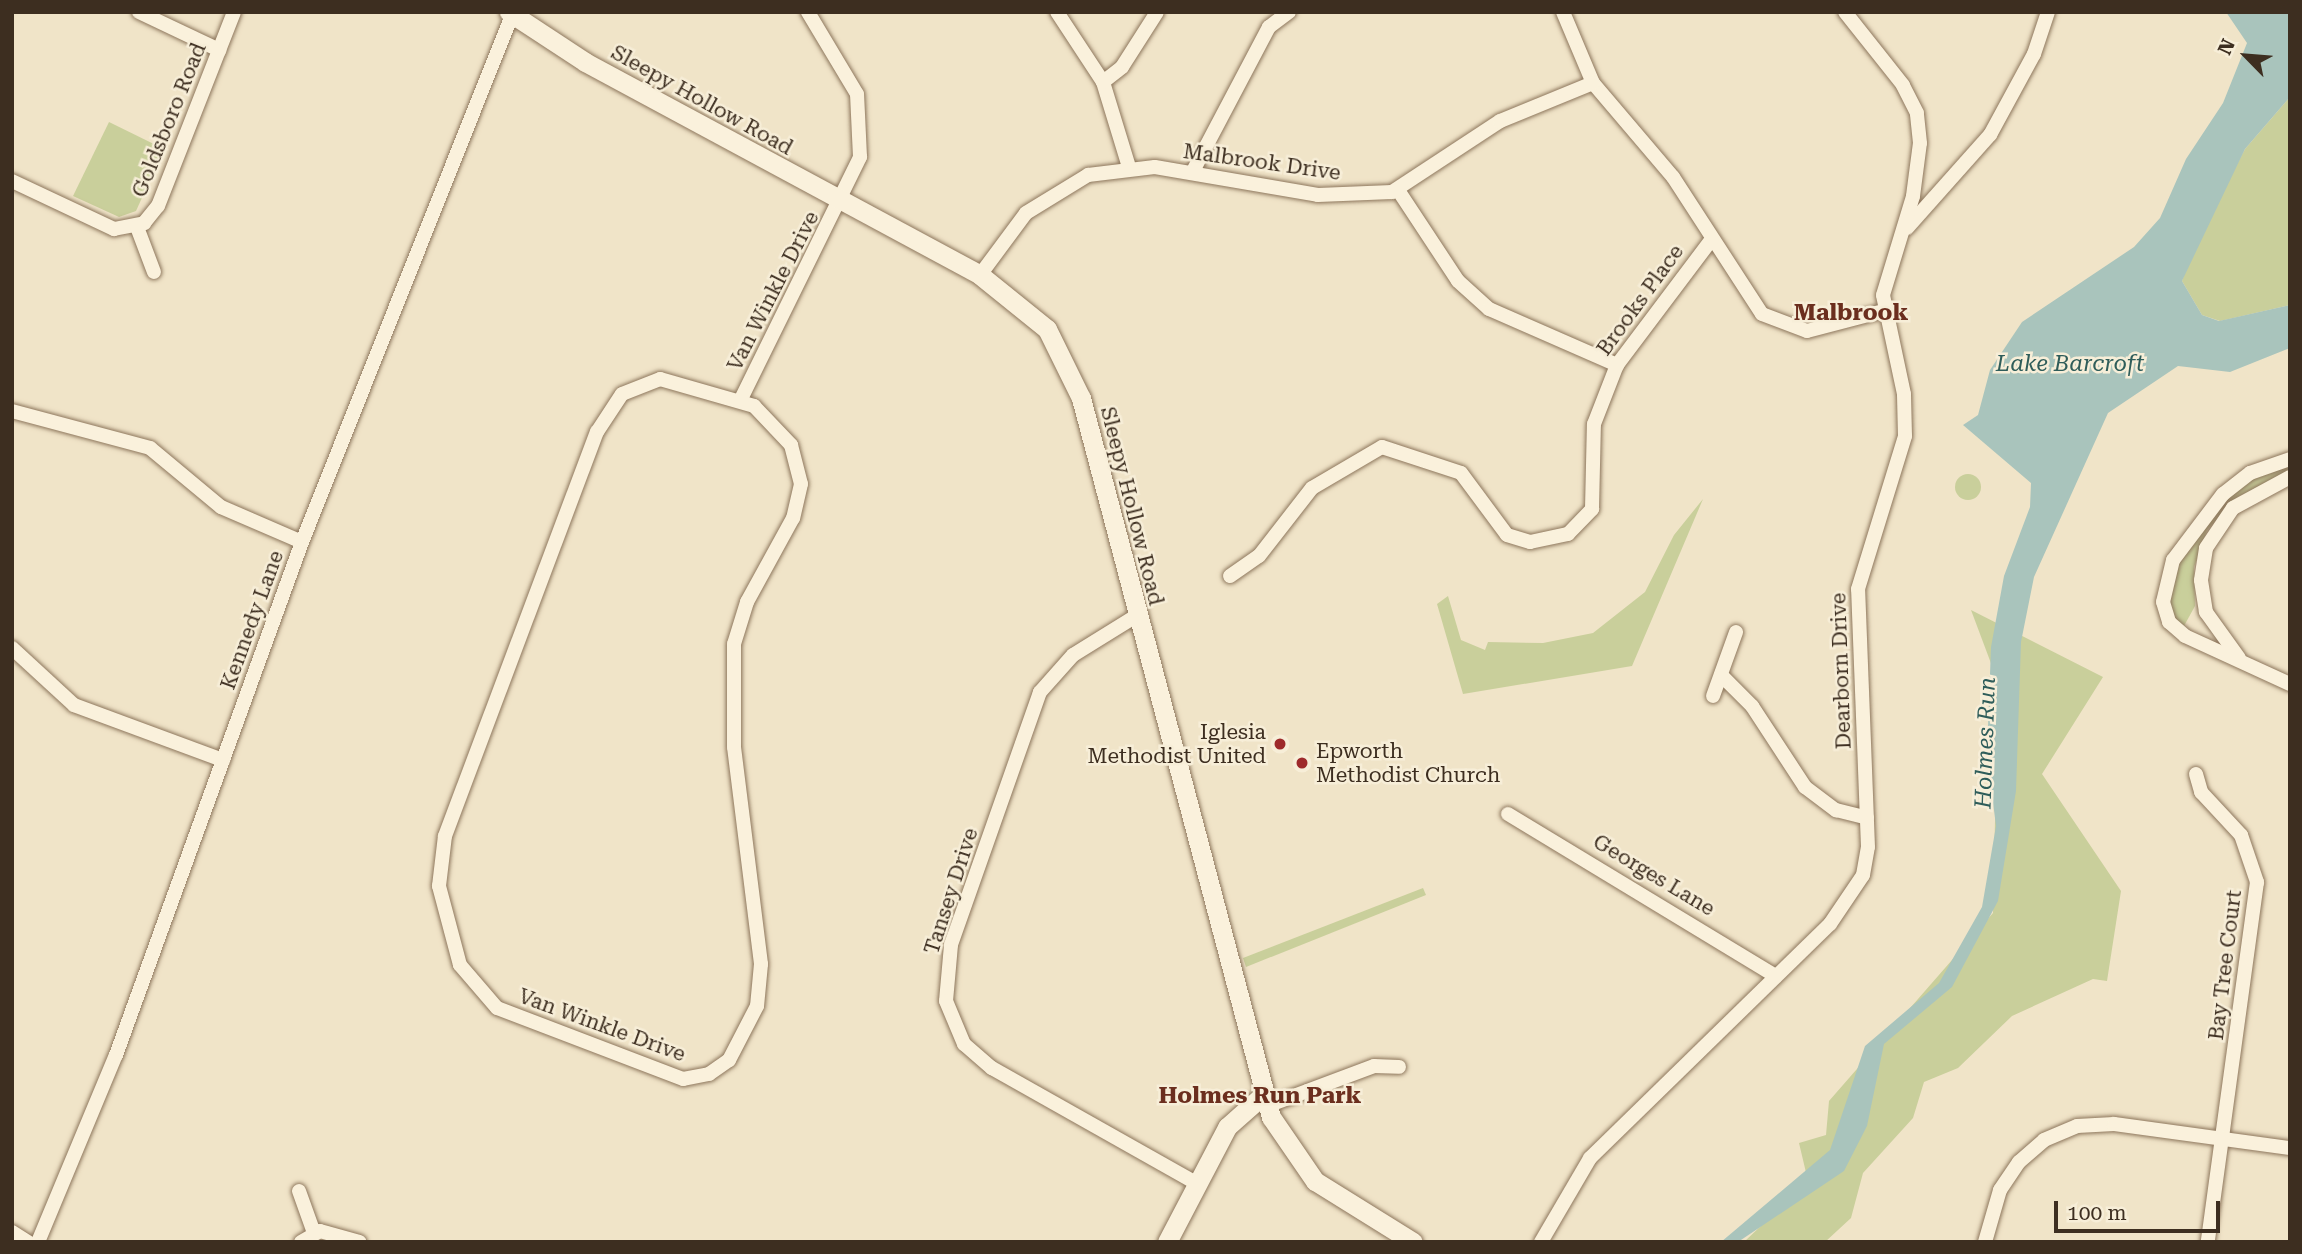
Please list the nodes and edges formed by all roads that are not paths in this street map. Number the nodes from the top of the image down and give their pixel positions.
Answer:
1 (139, 12) edge
2 (234, 12) edge
3 (808, 12) edge
4 (1057, 12) edge
5 (1157, 12) edge
6 (1289, 12) edge
7 (1563, 12) edge
8 (1845, 12) edge
9 (2048, 12) edge
10 (510, 14) edge
11 (219, 50) junction
12 (1103, 82) junction
13 (1593, 83) junction
14 (1129, 167) junction
15 (1192, 173) junction
16 (12, 181) edge
17 (1398, 190) junction
18 (842, 202) junction
19 (137, 227) junction
20 (1905, 229) junction
21 (1712, 239) junction
22 (154, 272) dead end
23 (979, 275) junction
24 (1883, 311) junction
25 (1617, 365) junction
26 (741, 399) junction
27 (12, 411) edge
28 (2290, 459) edge
29 (2290, 477) edge
30 (302, 542) junction
31 (1230, 576) dead end
32 (1136, 617) junction
33 (1736, 632) dead end
34 (12, 649) edge
35 (2245, 664) junction
36 (1721, 675) junction
37 (2290, 684) edge
38 (1713, 696) dead end
39 (223, 760) junction
40 (2196, 774) dead end
41 (1508, 814) dead end
42 (1867, 818) junction
43 (1776, 976) junction
44 (1399, 1067) dead end
45 (1265, 1100) junction
46 (2222, 1139) junction
47 (2290, 1148) edge
48 (1196, 1183) junction
49 (299, 1191) dead end
50 (12, 1232) edge
51 (314, 1233) junction
52 (28, 1242) edge
53 (38, 1242) edge
54 (301, 1242) edge
55 (360, 1242) edge
56 (1167, 1242) edge
57 (1413, 1242) edge
58 (1541, 1242) edge
59 (1984, 1242) edge
60 (2208, 1242) edge

1 - 11 street
2 - 11 street, Goldsboro Road
3 - 18 street, Van Winkle Drive
4 - 12 street
5 - 12 street
6 - 15 street
7 - 13 street
8 - 20 street, Dearborn Drive
9 - 20 street
10 - 18 main road, Sleepy Hollow Road
10 - 30 street, Kennedy Lane
11 - 19 street, Goldsboro Road
12 - 14 street
13 - 17 street
13 - 21 street
14 - 15 street, Malbrook Drive
14 - 23 street, Malbrook Drive
15 - 17 street, Malbrook Drive
16 - 19 street, Goldsboro Road
17 - 25 street
18 - 23 main road, Sleepy Hollow Road
18 - 26 street, Van Winkle Drive
19 - 22 street
20 - 24 street, Dearborn Drive
21 - 24 street
21 - 25 street, Brooks Place
23 - 32 main road, Sleepy Hollow Road
24 - 42 street, Dearborn Drive
25 - 31 street, Brooks Place
26 - 26 street, Van Winkle Drive
27 - 30 street
28 - 35 street
29 - 35 street
30 - 39 street, Kennedy Lane
32 - 45 main road, Sleepy Hollow Road
32 - 48 street, Tansey Drive
33 - 36 street
34 - 39 street
35 - 37 street
36 - 38 street
36 - 42 street
39 - 53 street, Kennedy Lane
40 - 46 street, Bay Tree Court
41 - 43 street, Georges Lane
42 - 43 street, Dearborn Drive
43 - 58 street, Dearborn Drive
44 - 45 street
45 - 48 main road
45 - 57 main road, Sleepy Hollow Road
46 - 47 street
46 - 59 street
46 - 60 street, Bay Tree Court
48 - 56 main road
49 - 51 street
50 - 52 street
51 - 54 street
51 - 55 street

